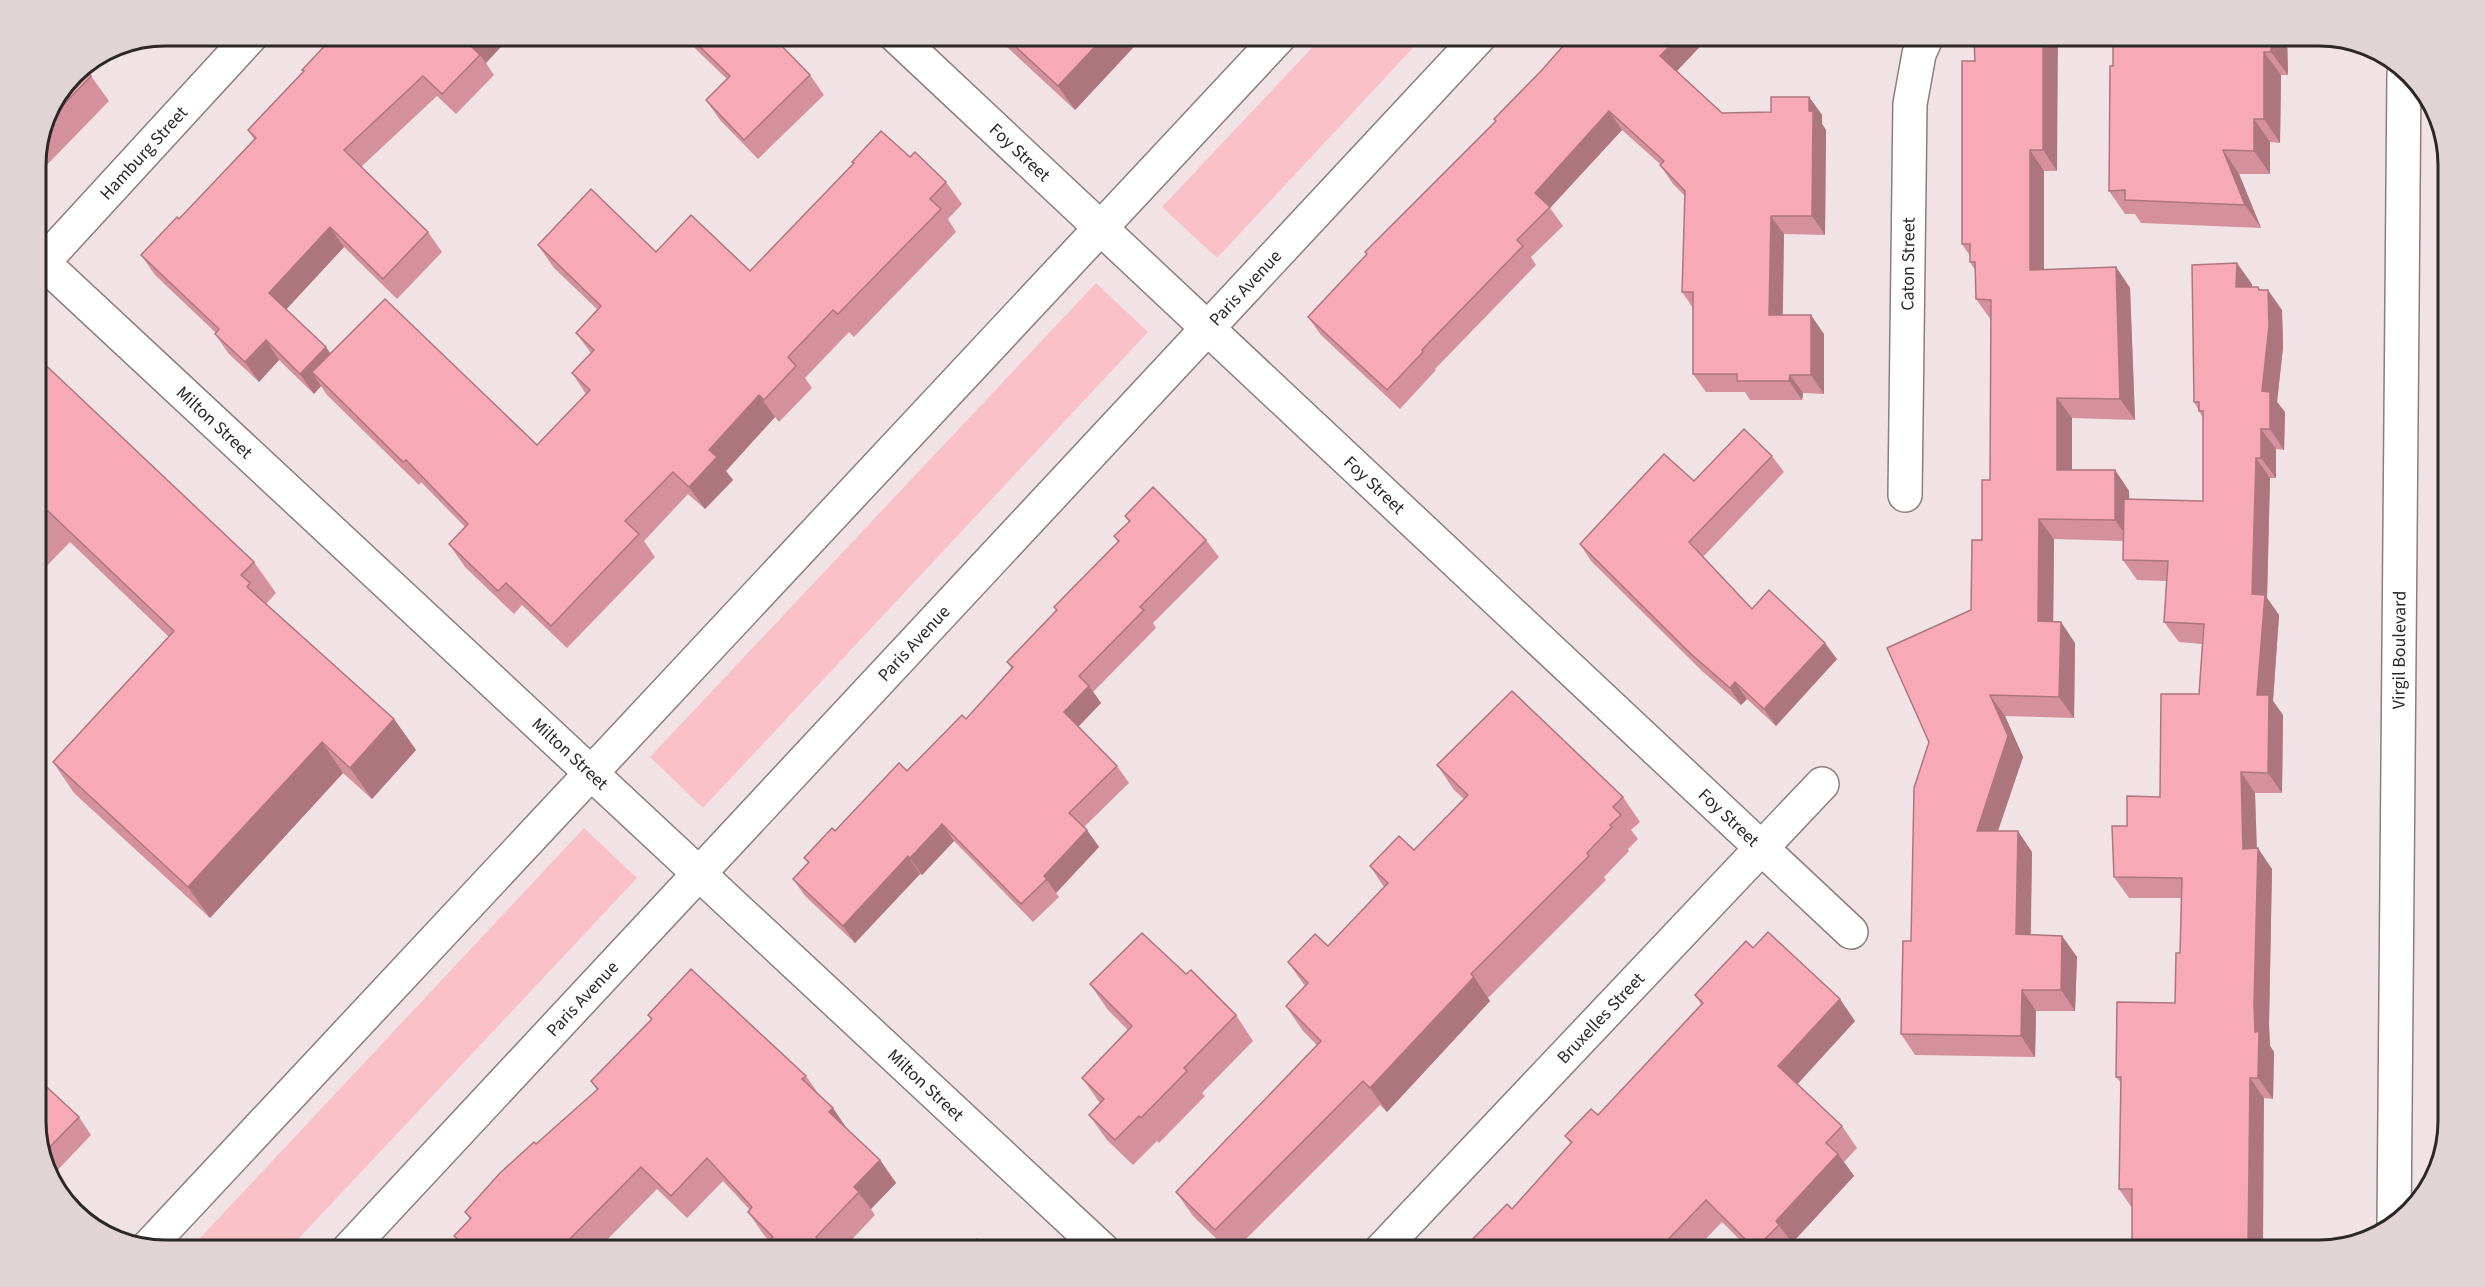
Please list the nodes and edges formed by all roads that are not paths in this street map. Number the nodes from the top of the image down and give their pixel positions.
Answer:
1 (1270, 46) edge
2 (1470, 46) edge
3 (1922, 46) edge
4 (241, 47) edge
5 (907, 47) edge
6 (2404, 82) edge
7 (1100, 228) junction
8 (47, 254) edge
9 (47, 270) edge
10 (1208, 328) junction
11 (1905, 495) dead end
12 (591, 773) junction
13 (1821, 784) dead end
14 (1761, 848) junction
15 (700, 873) junction
16 (1851, 932) dead end
17 (2394, 1214) edge
18 (155, 1239) edge
19 (357, 1240) edge
20 (1092, 1240) edge
21 (1390, 1240) edge

1 - 7 street
2 - 10 street, Paris Avenue
3 - 11 street, Caton Street
4 - 8 street, Hamburg Street
5 - 7 street, Foy Street
6 - 17 street, Virgil Boulevard
7 - 10 street, Foy Street
7 - 12 street
9 - 12 street, Milton Street
10 - 14 street, Foy Street
10 - 15 street, Paris Avenue
12 - 15 street, Milton Street
12 - 18 street
13 - 14 street, Bruxelles Street
14 - 16 street, Foy Street
14 - 21 street, Bruxelles Street
15 - 19 street, Paris Avenue
15 - 20 street, Milton Street

